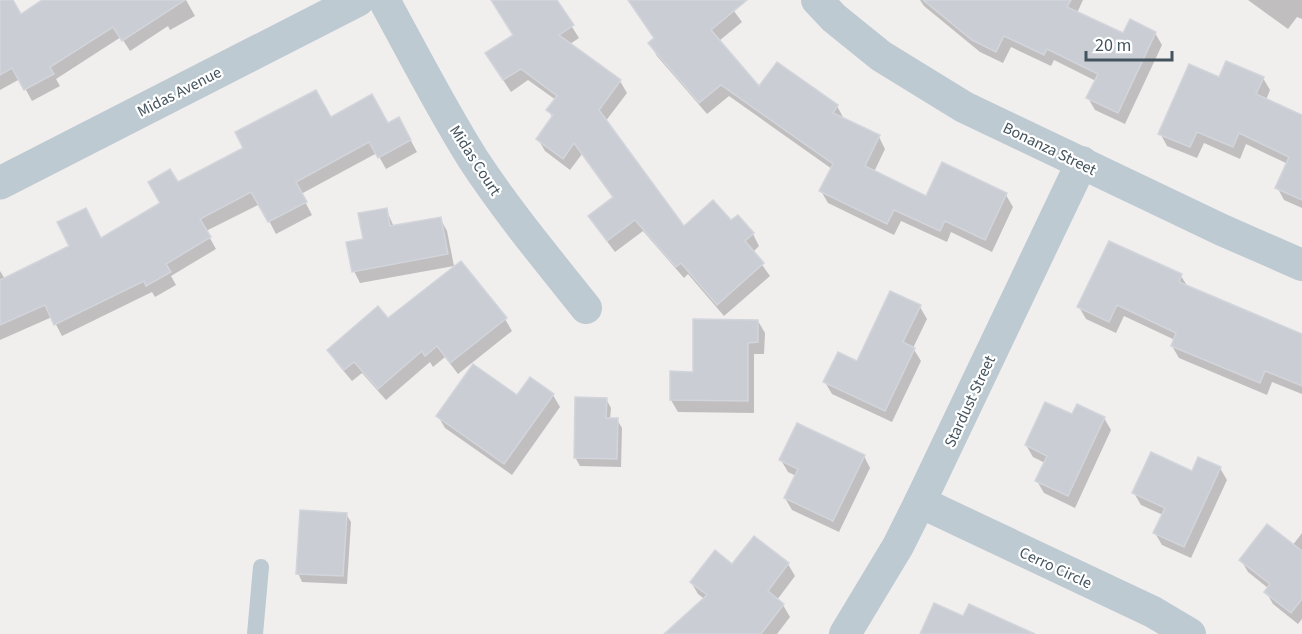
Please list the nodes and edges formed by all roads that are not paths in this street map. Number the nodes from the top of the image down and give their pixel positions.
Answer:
1 (358, 0) edge
2 (384, 0) edge
3 (817, 0) edge
4 (1082, 162) junction
5 (0, 183) edge
6 (1302, 265) edge
7 (586, 308) dead end
8 (920, 502) junction
9 (261, 567) dead end
10 (255, 634) edge
11 (845, 634) edge
12 (1190, 634) edge

1 - 5 street, Midas Avenue
2 - 7 street, Midas Court
3 - 4 street, Bonanza Street
4 - 6 street, Bonanza Street
4 - 8 street, Stardust Street
8 - 11 street, Stardust Street
8 - 12 street, Cerro Circle
9 - 10 lane

